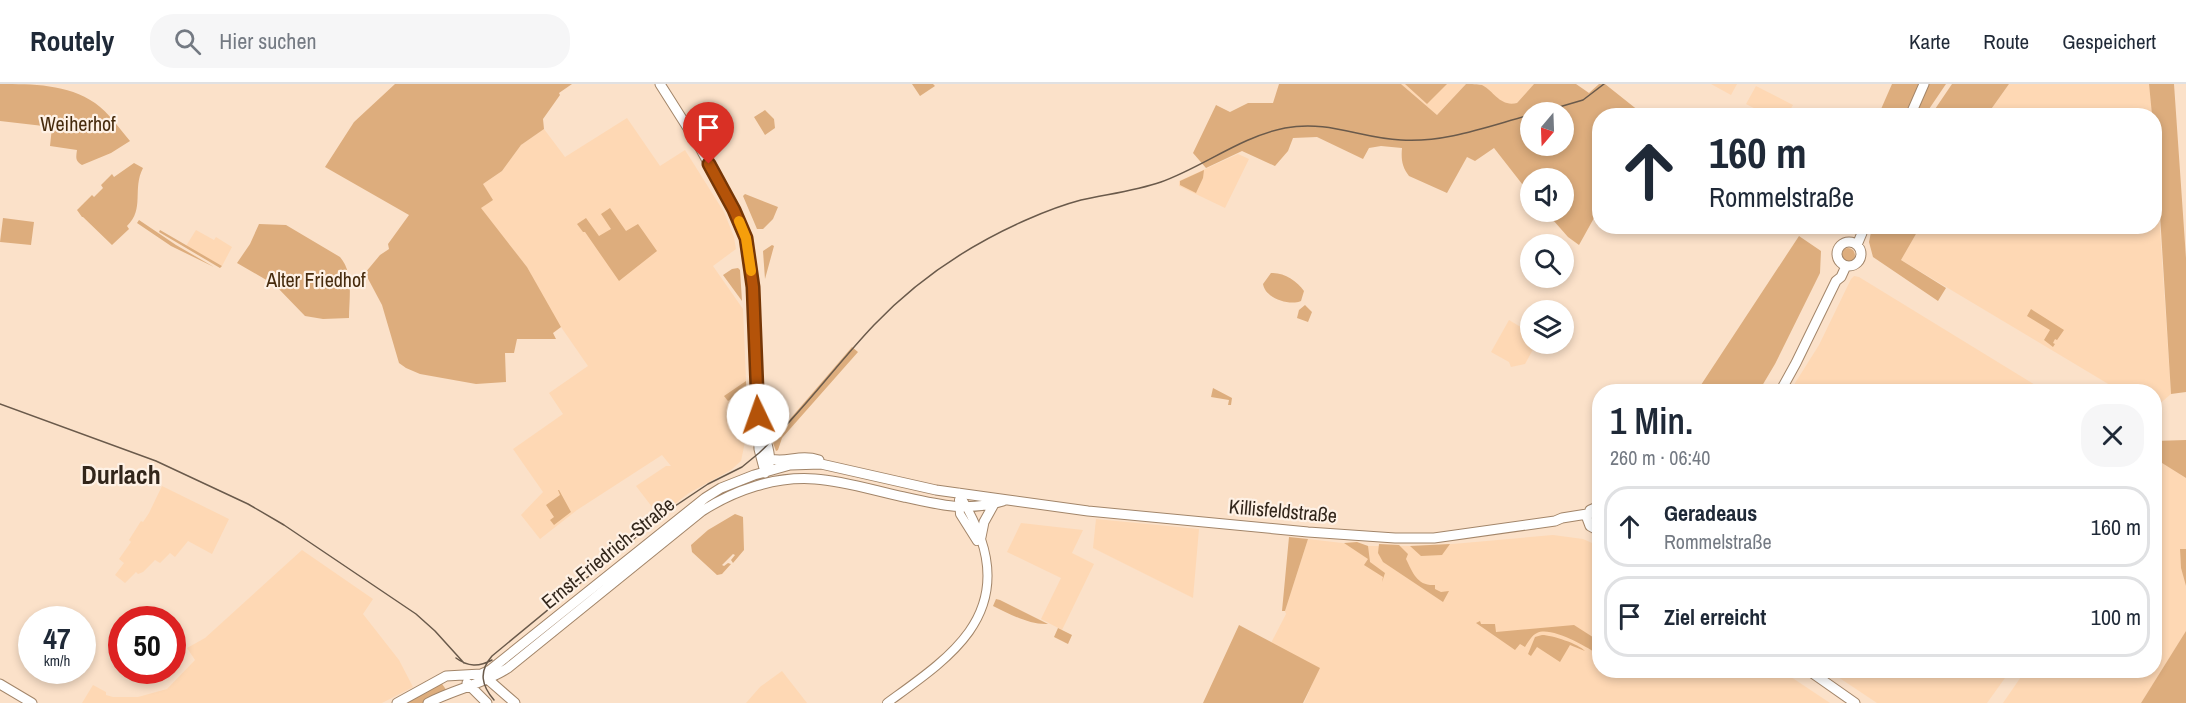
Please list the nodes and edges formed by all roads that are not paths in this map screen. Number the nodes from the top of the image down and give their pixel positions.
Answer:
1 (660, 84) edge
2 (1924, 84) edge
3 (1914, 108) edge
4 (1861, 234) edge
5 (1854, 243) junction
6 (1843, 265) junction
7 (1784, 384) edge
8 (758, 415) junction
9 (771, 459) junction
10 (830, 465) junction
11 (765, 472) junction
12 (768, 484) joint
13 (959, 493) junction
14 (1008, 500) junction
15 (994, 504) junction
16 (703, 507) junction
17 (963, 508) junction
18 (1592, 508) edge
19 (1588, 519) junction
20 (1592, 528) edge
21 (981, 537) junction
22 (985, 559) junction
23 (459, 675) junction
24 (484, 676) junction
25 (1819, 678) edge
26 (0, 684) edge
27 (468, 685) junction
28 (32, 703) edge
29 (397, 703) edge
30 (428, 703) edge
31 (487, 703) edge
32 (515, 703) edge
33 (887, 703) edge
34 (1855, 703) edge

1 - 8 main road
2 - 3 main road
4 - 5 main road
5 - 6 main road
5 - 6 main road
6 - 7 main road
8 - 9 main road
8 - 11 main road
9 - 10 main road
9 - 11 main road
10 - 11 main road, Killisfeldstraße
10 - 13 main road, Killisfeldstraße
11 - 16 main road, Ernst-Friedrich-Straße
12 - 16 main road, Ernst-Friedrich-Straße
12 - 17 main road, Killisfeldstraße
13 - 14 main road, Killisfeldstraße
13 - 17 street
14 - 15 main road, Killisfeldstraße
14 - 19 main road, Killisfeldstraße
15 - 17 main road, Killisfeldstraße
15 - 21 main road
16 - 24 main road, Ernst-Friedrich-Straße
17 - 21 street
17 - 22 street
18 - 19 main road
19 - 20 main road
21 - 22 street
22 - 33 street
23 - 24 main road
23 - 27 main road
23 - 29 main road
24 - 27 main road
24 - 32 main road
25 - 34 main road
26 - 28 main road
27 - 30 main road
27 - 31 main road

